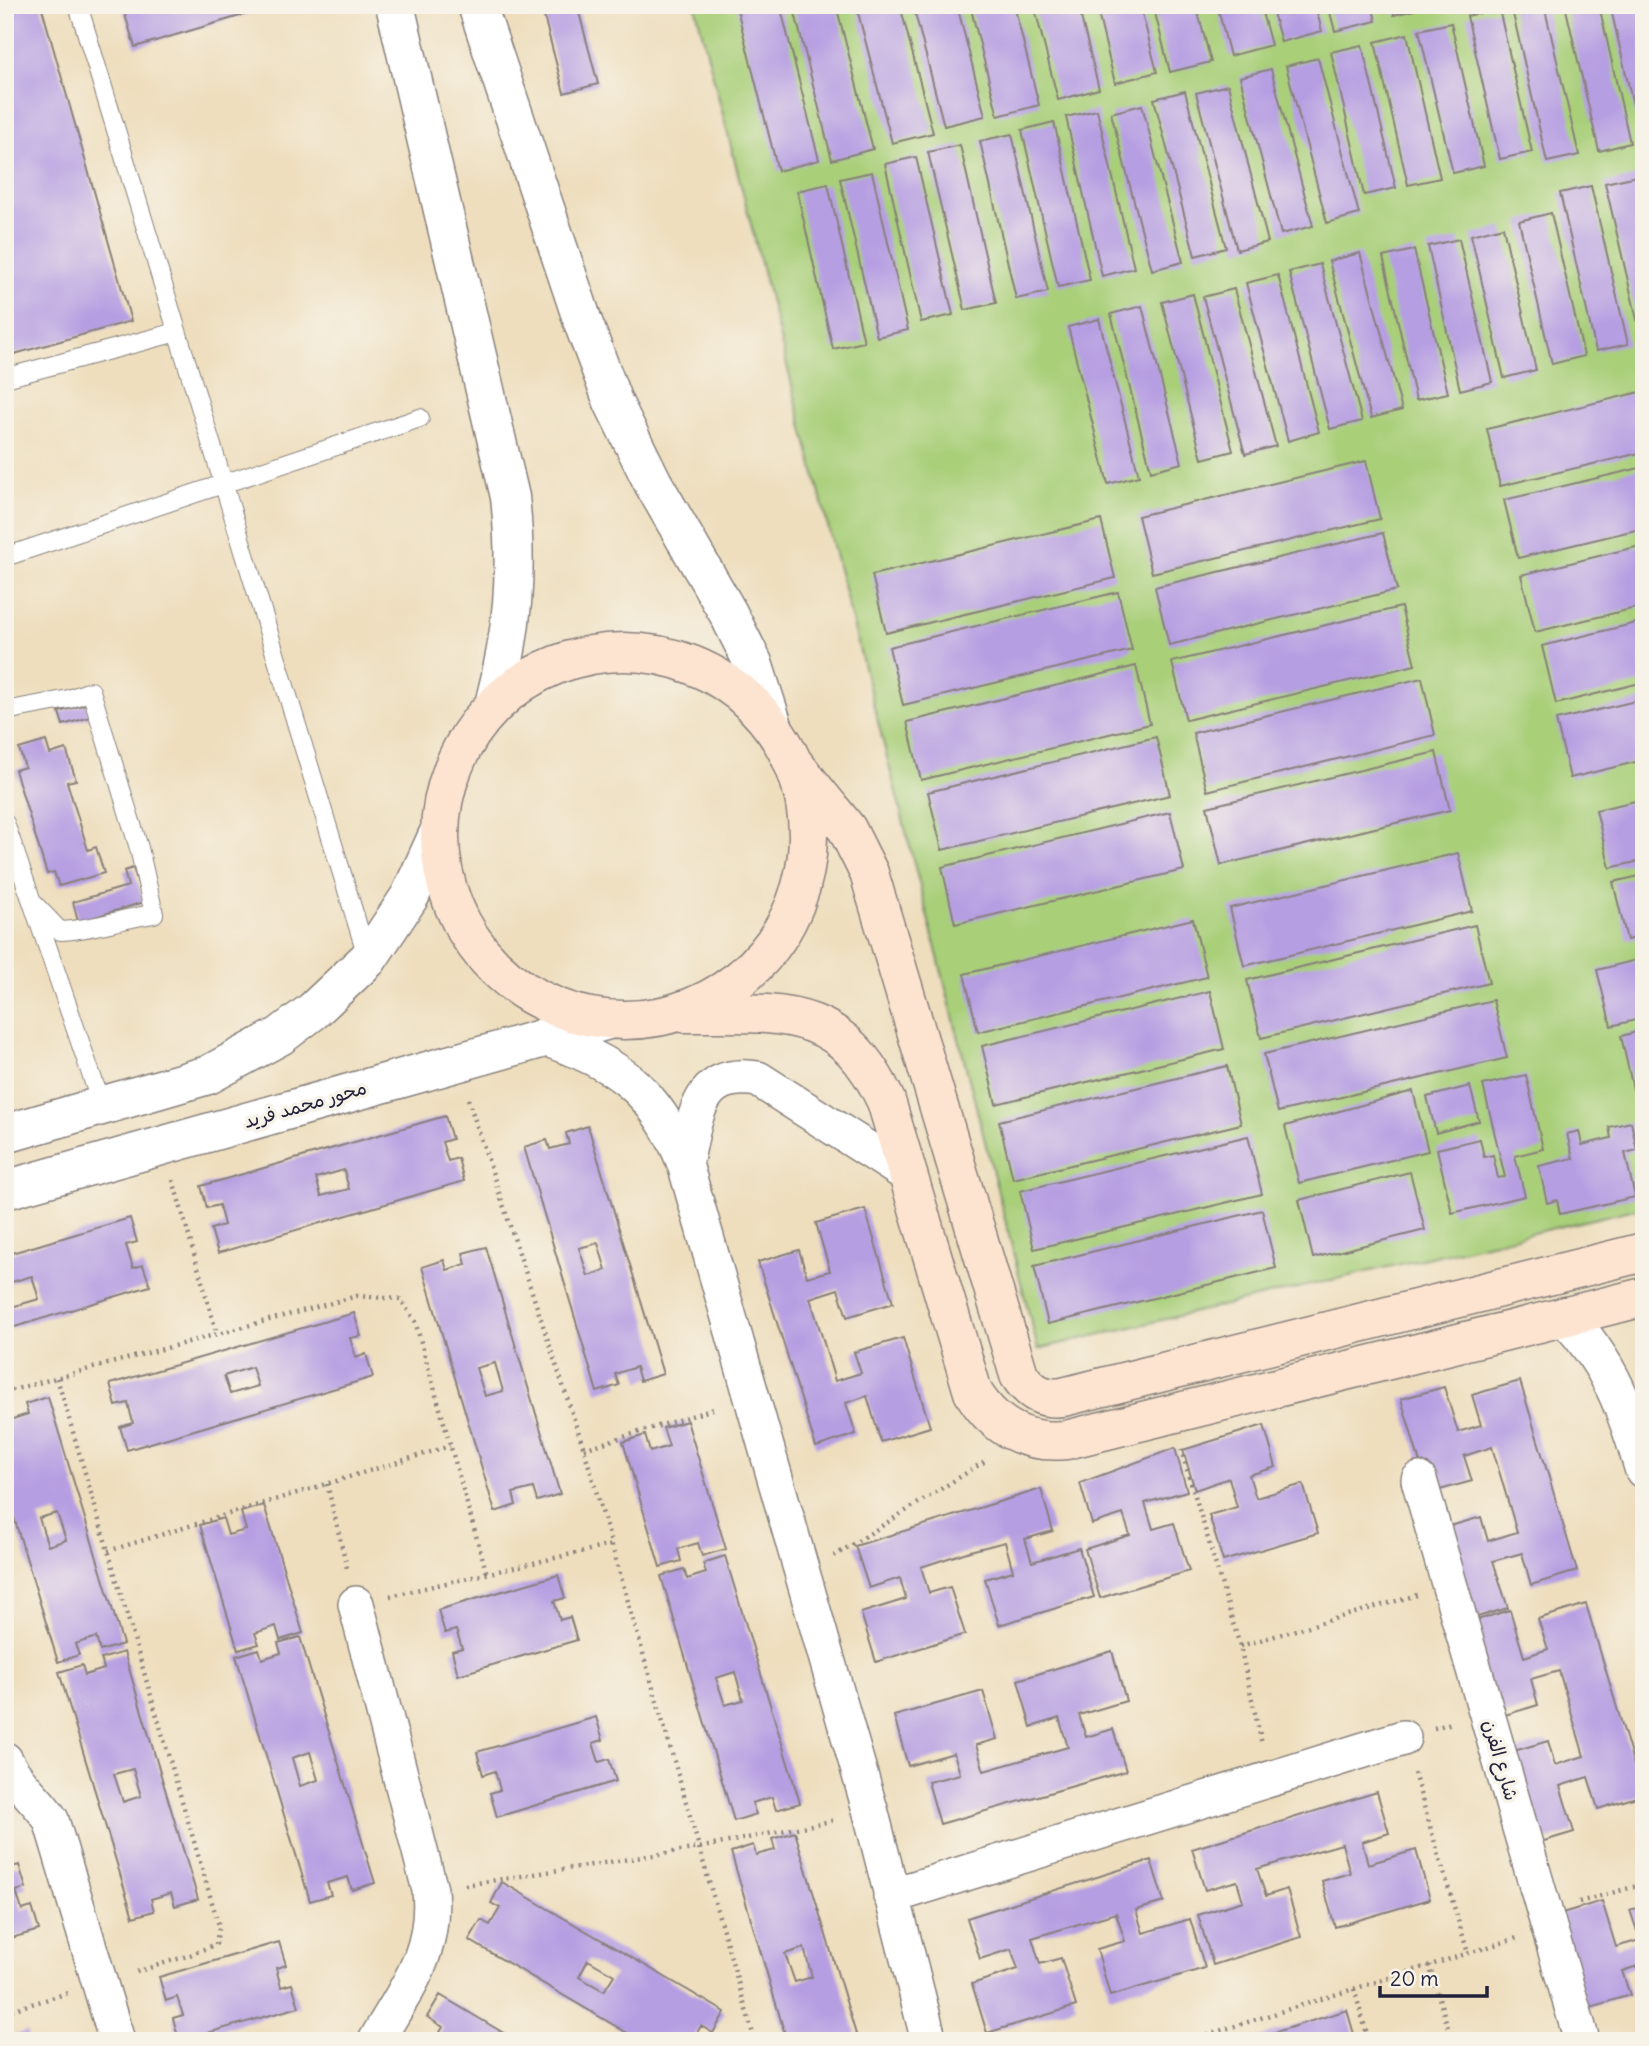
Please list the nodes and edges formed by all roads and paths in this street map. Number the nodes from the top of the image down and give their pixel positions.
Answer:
1 (78, 5) edge
2 (396, 5) edge
3 (477, 5) edge
4 (177, 332) junction
5 (5, 378) edge
6 (419, 418) dead end
7 (223, 484) junction
8 (5, 557) edge
9 (494, 705) junction
10 (5, 711) edge
11 (774, 729) junction
12 (794, 764) junction
13 (5, 823) edge
14 (440, 830) junction
15 (32, 902) junction
16 (368, 959) junction
17 (683, 1013) junction
18 (604, 1021) junction
19 (541, 1037) junction
20 (455, 1062) junction
21 (102, 1106) junction
22 (5, 1134) edge
23 (163, 1144) junction
24 (685, 1164) junction
25 (908, 1175) junction
26 (5, 1190) edge
27 (1644, 1252) edge
28 (1644, 1297) edge
29 (1565, 1316) junction
30 (217, 1334) junction
31 (57, 1378) junction
32 (5, 1392) edge
33 (1634, 1394) edge
34 (750, 1397) junction
35 (1171, 1414) junction
36 (1023, 1437) junction
37 (450, 1446) junction
38 (584, 1449) junction
39 (1644, 1469) edge
40 (1419, 1480) dead end
41 (327, 1484) junction
42 (611, 1545) junction
43 (108, 1551) junction
44 (487, 1574) junction
45 (804, 1575) junction
46 (1449, 1585) junction
47 (356, 1604) junction
48 (1240, 1646) junction
49 (1486, 1712) junction
50 (1403, 1738) junction
51 (5, 1760) edge
52 (1270, 1779) junction
53 (871, 1813) junction
54 (699, 1848) junction
55 (1644, 1884) edge
56 (430, 1890) junction
57 (891, 1896) junction
58 (1547, 1919) junction
59 (1468, 1953) junction
60 (1429, 1965) junction
61 (99, 1983) junction
62 (1354, 1989) junction
63 (5, 2012) edge
64 (117, 2041) edge
65 (376, 2041) edge
66 (755, 2041) edge
67 (929, 2041) edge
68 (1187, 2041) edge
69 (1369, 2041) edge
70 (1452, 2041) edge
71 (1582, 2041) edge

1 - 4 lane
2 - 9 street
3 - 11 street
4 - 5 lane
4 - 7 lane
6 - 7 lane
7 - 8 lane
7 - 16 lane
9 - 11 main road
9 - 14 main road
10 - 15 lane
11 - 12 main road
12 - 17 main road
12 - 27 main road
13 - 15 lane
14 - 16 street
14 - 18 main road
15 - 21 lane
16 - 21 street
17 - 18 main road
17 - 25 main road
18 - 19 street, محور محمد فريد
19 - 20 street, محور محمد فريد
19 - 24 street
20 - 23 street, محور محمد فريد
20 - 38 path
21 - 22 street
23 - 26 street, محور محمد فريد
23 - 30 path
24 - 25 street
24 - 34 street
25 - 36 main road
28 - 29 main road
29 - 33 street
29 - 35 main road
30 - 31 path
30 - 37 path
31 - 32 path
31 - 43 path
33 - 39 street
34 - 38 path
34 - 45 street
35 - 36 main road
35 - 48 path
36 - 45 path
37 - 41 path
37 - 44 path
38 - 42 path
40 - 46 street, شارع الفرن
41 - 43 path
41 - 47 path
42 - 44 path
42 - 54 path
43 - 61 path
44 - 47 path
45 - 53 street
46 - 48 path
46 - 49 street, شارع الفرن
47 - 56 street
48 - 52 path
49 - 50 path
49 - 58 street, شارع الفرن
50 - 52 street
50 - 59 path
51 - 61 street
52 - 57 street
53 - 54 path
53 - 57 street
54 - 56 path
54 - 66 path
55 - 58 path
56 - 65 street
57 - 67 street
58 - 59 path
58 - 71 street, شارع الفرن
59 - 60 path
60 - 62 path
60 - 70 path
61 - 63 path
61 - 64 street
62 - 68 path
62 - 69 path

